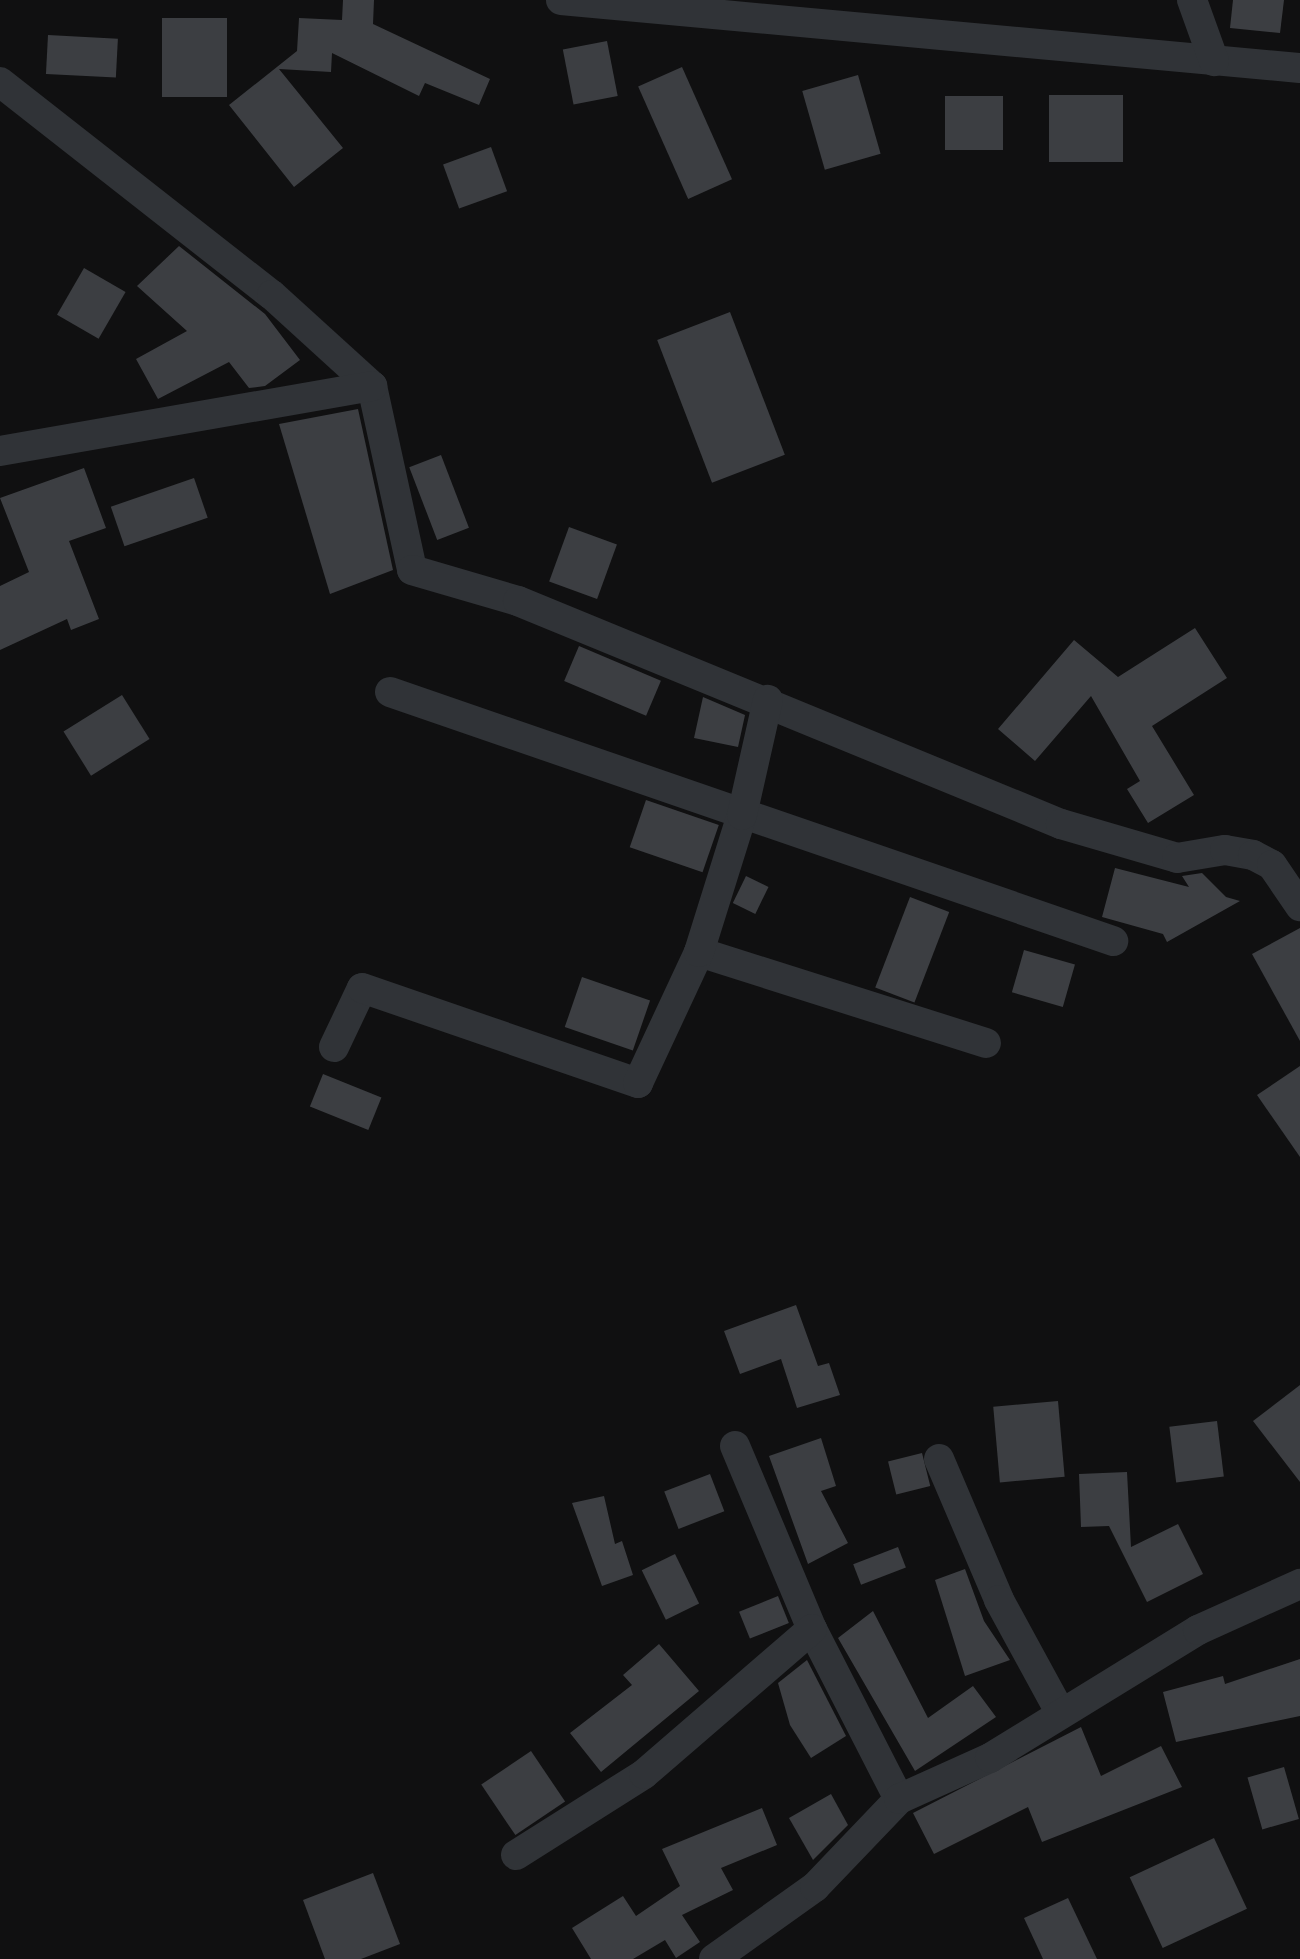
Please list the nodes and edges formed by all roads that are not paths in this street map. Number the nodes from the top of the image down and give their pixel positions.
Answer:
1 (562, 0) edge
2 (1192, 0) edge
3 (1300, 48) edge
4 (1214, 61) junction
5 (1299, 68) edge
6 (0, 82) edge
7 (372, 386) junction
8 (0, 451) edge
9 (390, 692) dead end
10 (768, 700) junction
11 (742, 815) junction
12 (1300, 906) edge
13 (1113, 941) dead end
14 (700, 952) junction
15 (986, 1043) dead end
16 (334, 1048) dead end
17 (735, 1446) dead end
18 (940, 1459) dead end
19 (1300, 1584) edge
20 (812, 1628) junction
21 (1060, 1710) junction
22 (899, 1799) junction
23 (516, 1855) dead end
24 (714, 1959) edge

1 - 4 street
2 - 4 street
3 - 5 street
4 - 5 street
6 - 7 street
7 - 8 street
7 - 10 street
9 - 11 street
10 - 11 street
10 - 12 street
11 - 13 street
11 - 14 street
14 - 15 street
14 - 16 street
17 - 20 street
18 - 21 street
19 - 21 street
20 - 22 street
20 - 23 street
21 - 22 street
22 - 24 street

